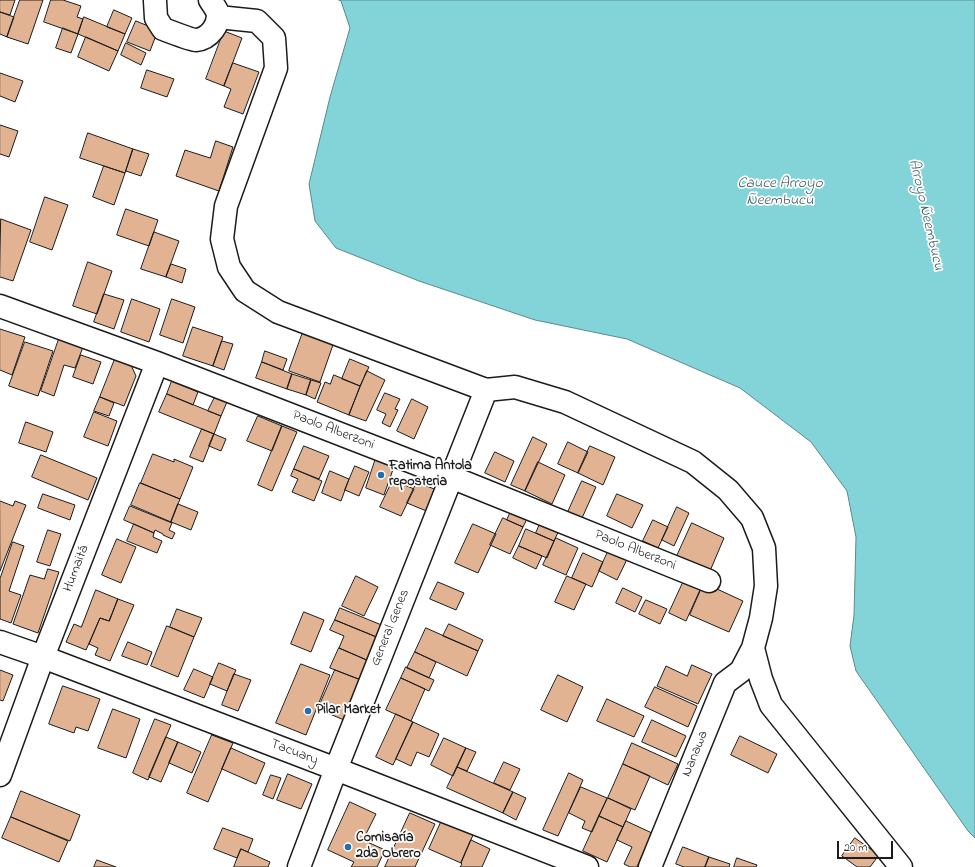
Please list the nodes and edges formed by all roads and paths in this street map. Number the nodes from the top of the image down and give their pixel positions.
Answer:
1 (155, 0) edge
2 (214, 8) edge
3 (0, 306) edge
4 (157, 363) junction
5 (486, 390) junction
6 (451, 477) junction
7 (709, 580) dead end
8 (0, 642) edge
9 (753, 648) junction
10 (43, 657) junction
11 (336, 769) junction
12 (0, 775) edge
13 (298, 867) edge
14 (587, 867) edge
15 (650, 867) edge
16 (901, 867) edge

1 - 2 street
2 - 5 street
3 - 4 street, Paolo Alberzoni
4 - 6 street, Paolo Alberzoni
4 - 10 street, Humaitá
5 - 6 street, General Genes
5 - 9 street, Nanawa
6 - 7 street, Paolo Alberzoni
6 - 11 street, General Genes
8 - 10 street, Tacuary
9 - 15 street, Nanawa
9 - 16 street
10 - 11 street, Tacuary
10 - 12 street, Humaitá
11 - 13 street, General Genes
11 - 14 street, Tacuary

